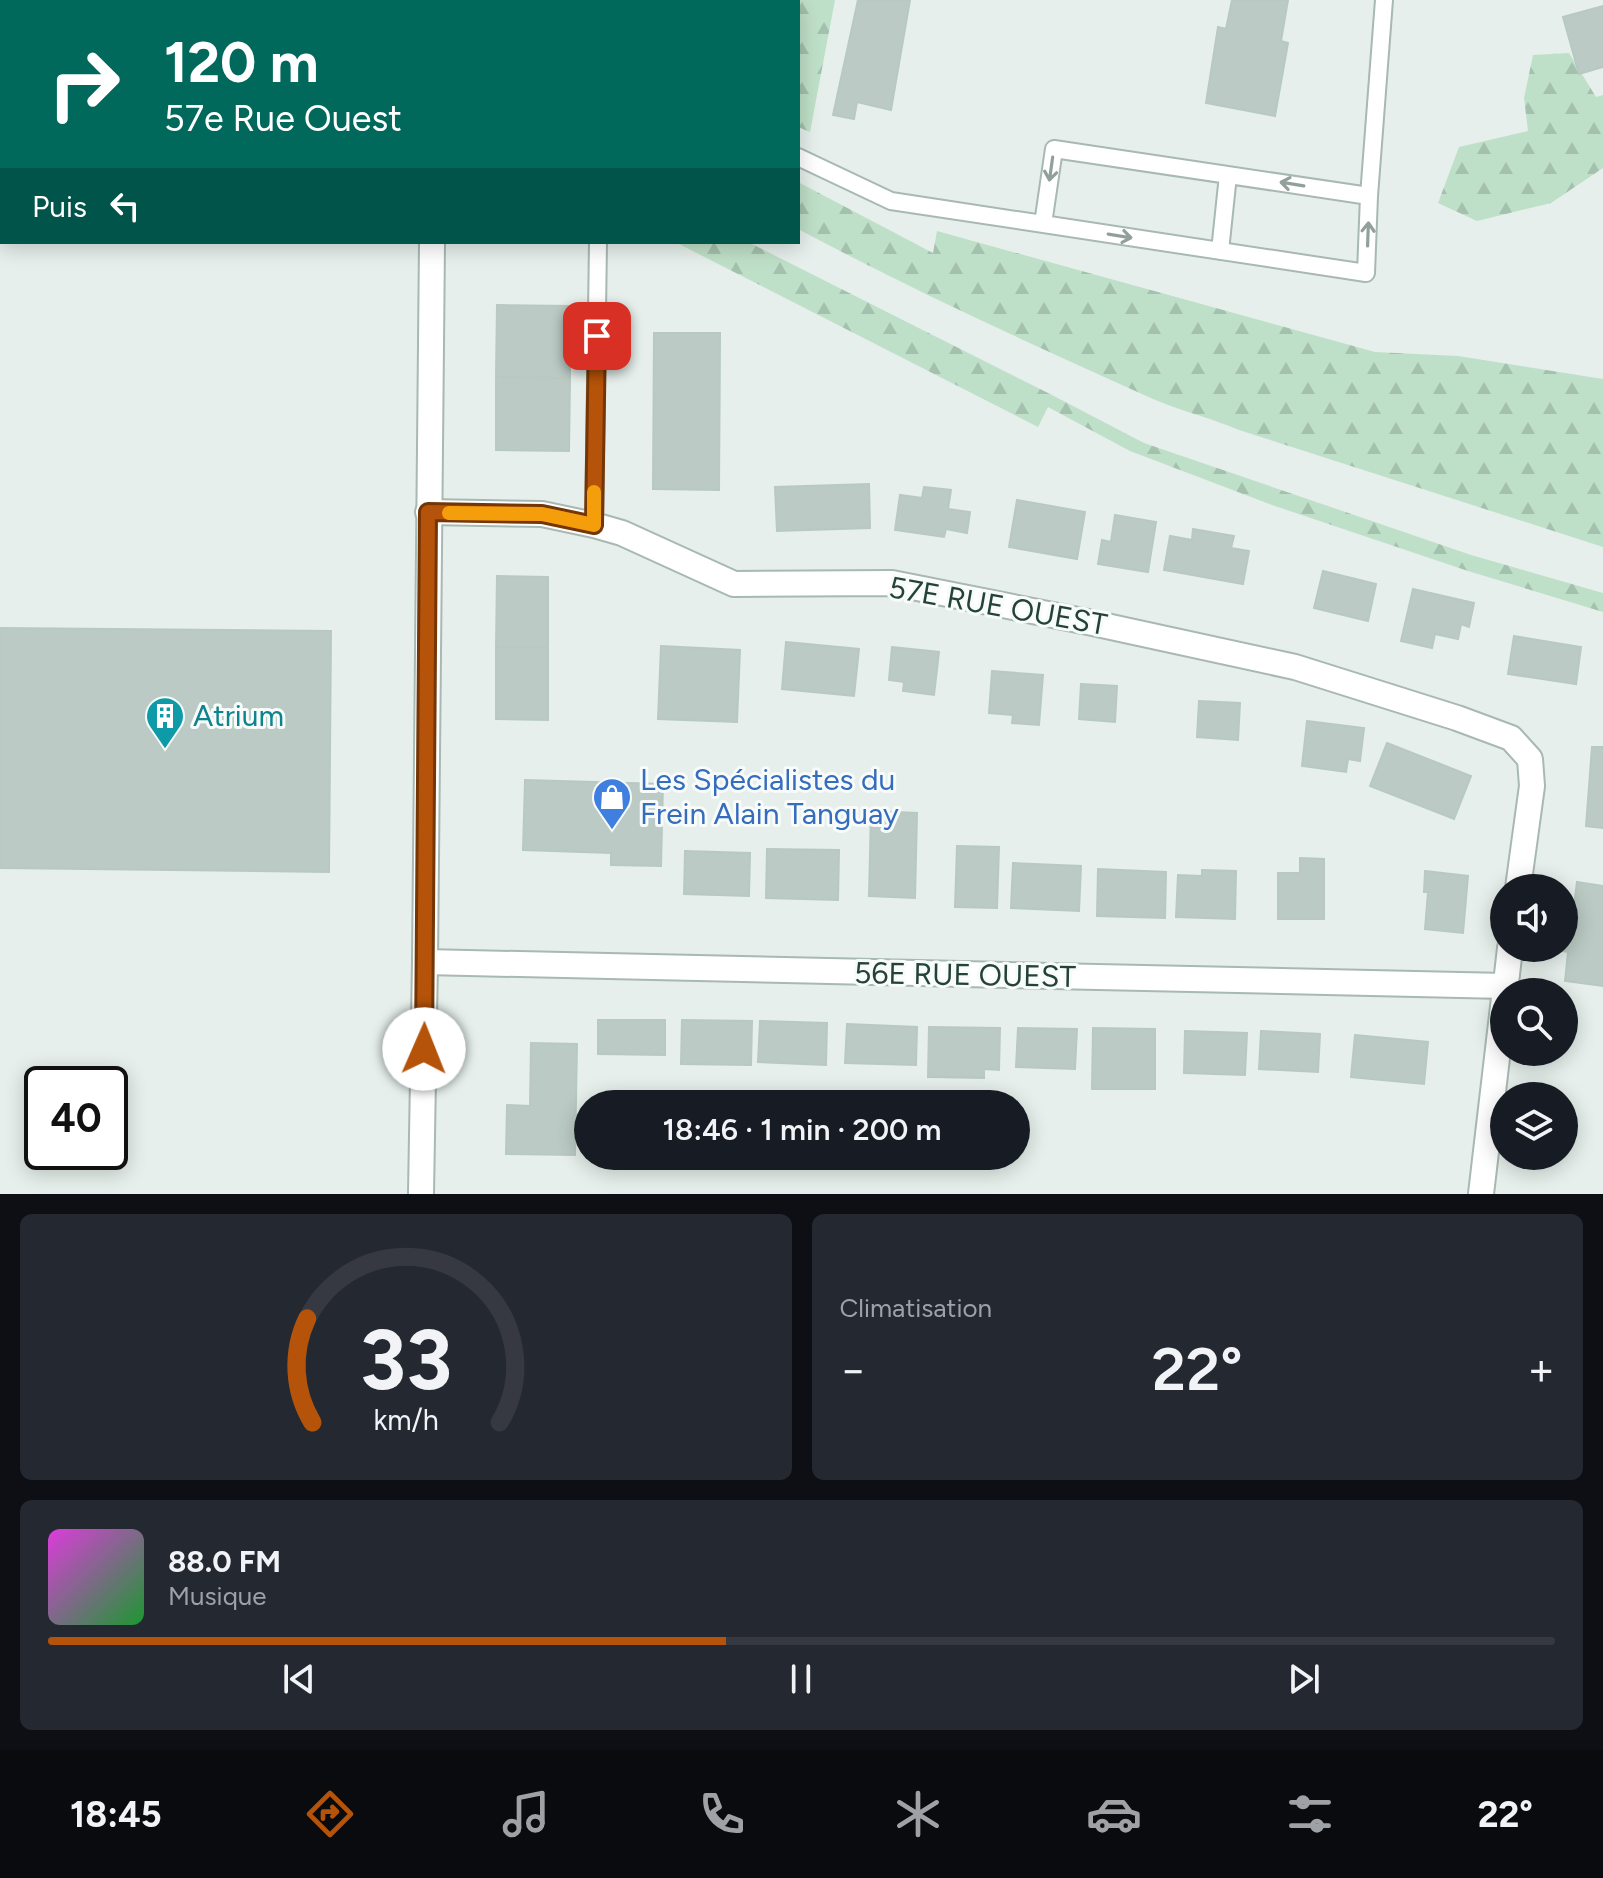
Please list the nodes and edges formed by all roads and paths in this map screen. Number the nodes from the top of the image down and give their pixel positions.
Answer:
1 (1384, 0) edge
2 (800, 158) edge
3 (1228, 175) junction
4 (1369, 196) junction
5 (1043, 224) junction
6 (432, 244) edge
7 (598, 244) edge
8 (1220, 251) junction
9 (428, 512) junction
10 (594, 525) junction
11 (1520, 874) edge
12 (425, 962) junction
13 (1490, 992) edge
14 (1496, 1066) edge
15 (421, 1194) edge
16 (1481, 1194) edge

1 - 4 lane
2 - 5 lane
4 -> 3 lane
3 -> 5 lane
3 - 8 lane
8 -> 4 lane
5 -> 8 lane
6 - 9 street
7 - 10 lane
9 - 10 street, 57E RUE OUEST
9 - 12 street
10 - 11 street, 57E RUE OUEST
12 - 13 street, 56E RUE OUEST
12 - 15 street
14 - 16 street

